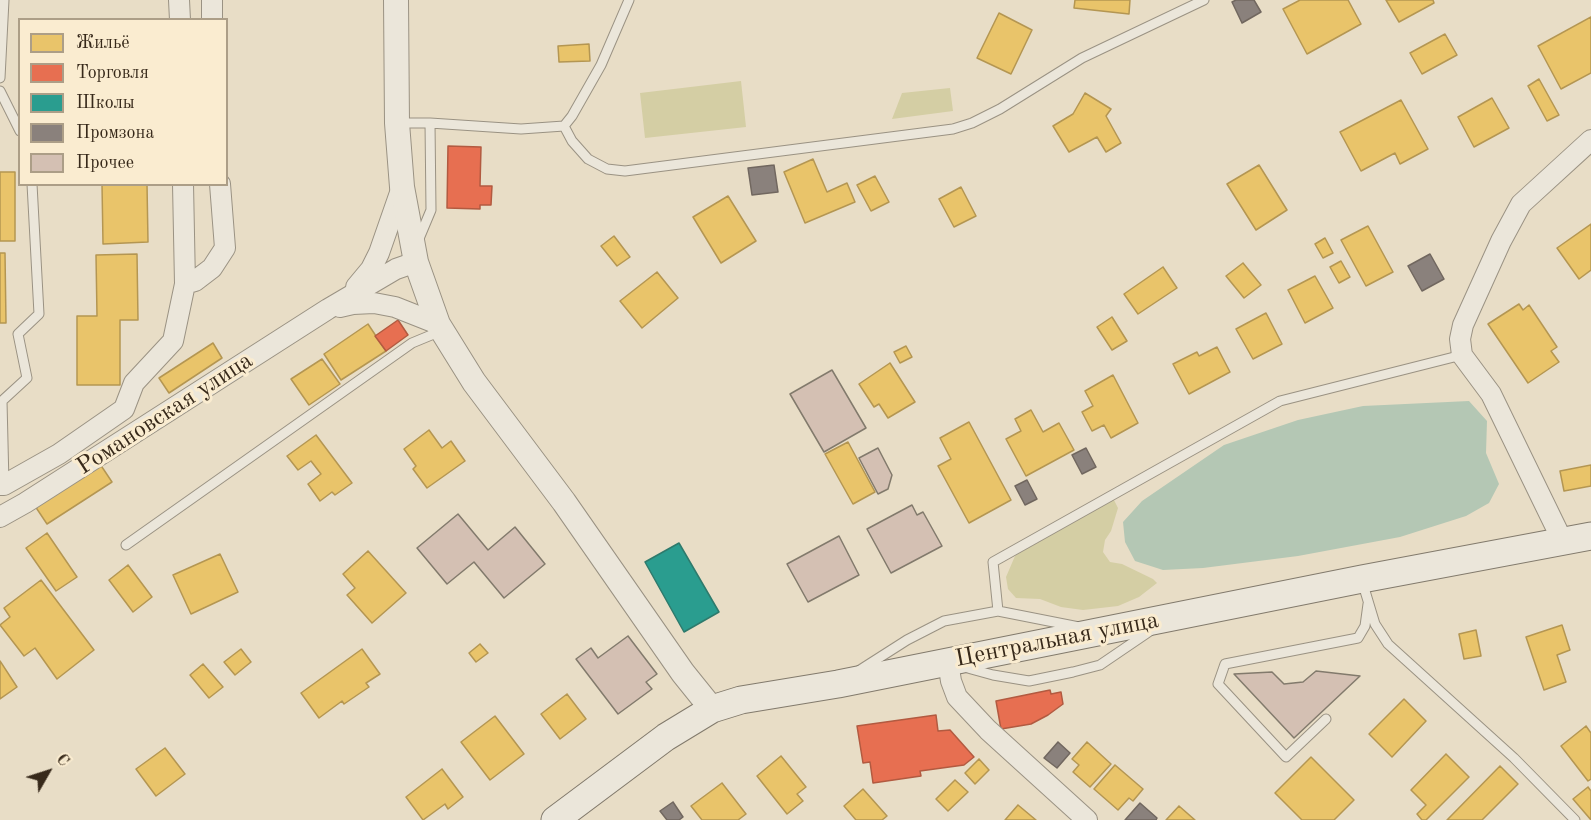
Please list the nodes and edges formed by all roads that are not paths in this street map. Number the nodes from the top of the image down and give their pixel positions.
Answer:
1 (4, 0) edge
2 (179, 0) edge
3 (212, 0) edge
4 (396, 0) edge
5 (629, 0) edge
6 (1204, 0) edge
7 (180, 18) edge
8 (212, 18) edge
9 (0, 78) edge
10 (0, 92) edge
11 (397, 123) junction
12 (430, 123) junction
13 (564, 126) junction
14 (18, 127) edge
15 (1591, 140) edge
16 (32, 186) edge
17 (183, 186) edge
18 (220, 186) edge
19 (402, 187) junction
20 (415, 257) junction
21 (185, 284) junction
22 (328, 309) junction
23 (439, 328) junction
24 (1462, 355) junction
25 (2, 485) edge
26 (0, 517) edge
27 (1591, 536) edge
28 (1563, 542) junction
29 (126, 545) dead end
30 (1365, 591) junction
31 (998, 611) junction
32 (1167, 618) junction
33 (1102, 632) junction
34 (948, 662) junction
35 (838, 684) junction
36 (712, 709) junction
37 (1326, 719) dead end
38 (555, 820) edge
39 (1087, 820) edge
40 (1575, 820) edge

1 - 9 lane
2 - 7 street
3 - 8 street
4 - 11 street
5 - 13 lane
6 - 13 lane
10 - 14 lane
11 - 12 lane
11 - 19 street
12 - 13 lane
12 - 20 lane
15 - 24 street
16 - 25 lane
17 - 21 street
18 - 21 street
19 - 20 street
19 - 22 street, Романовская улица
20 - 22 street, Романовская улица
20 - 23 street
21 - 25 street
22 - 23 street, Романовская улица
22 - 26 street, Романовская улица
23 - 29 lane
23 - 36 street
24 - 28 street
24 - 31 lane
27 - 28 main road, Центральная улица
28 - 30 main road, Центральная улица
30 - 32 main road, Центральная улица
30 - 37 lane
30 - 40 lane
31 - 33 lane
31 - 35 lane
32 - 33 main road, Центральная улица
32 - 34 lane
33 - 34 main road, Центральная улица
34 - 35 main road, Центральная улица
34 - 39 street
35 - 36 main road, Центральная улица
36 - 38 main road, Центральная улица

